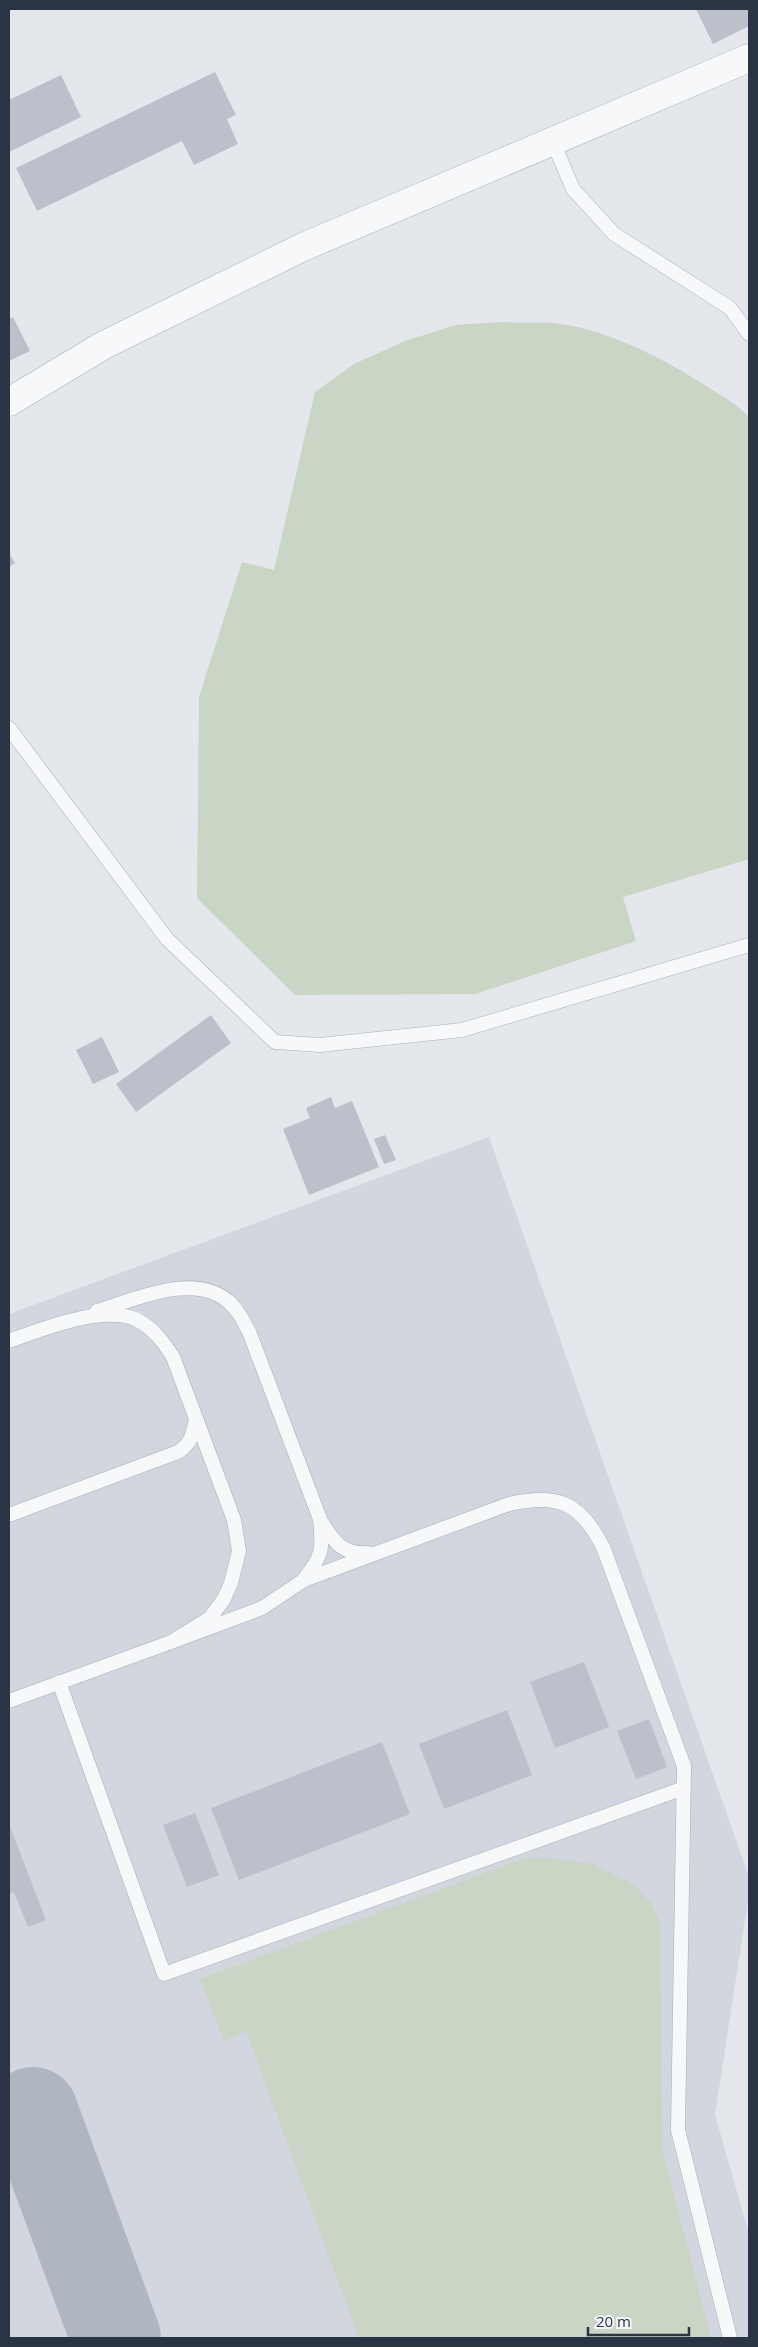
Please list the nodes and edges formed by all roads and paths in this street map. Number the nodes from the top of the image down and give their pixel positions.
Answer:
1 (749, 58) edge
2 (553, 142) junction
3 (749, 334) edge
4 (9, 402) edge
5 (9, 728) edge
6 (749, 945) edge
7 (58, 1323) junction
8 (9, 1341) edge
9 (196, 1417) junction
10 (9, 1515) edge
11 (320, 1519) junction
12 (376, 1552) junction
13 (304, 1580) junction
14 (171, 1642) junction
15 (59, 1682) junction
16 (9, 1700) edge
17 (684, 1788) junction
18 (730, 2338) edge

1 - 2 street
2 - 3 lane
2 - 4 street
5 - 6 lane
7 - 8 lane
7 - 9 lane
7 - 11 lane
9 - 10 lane
9 - 14 lane
11 - 12 lane
11 - 13 lane
12 - 13 lane
12 - 17 lane
13 - 14 lane
14 - 15 lane
15 - 16 lane
15 - 17 lane
17 - 18 lane

